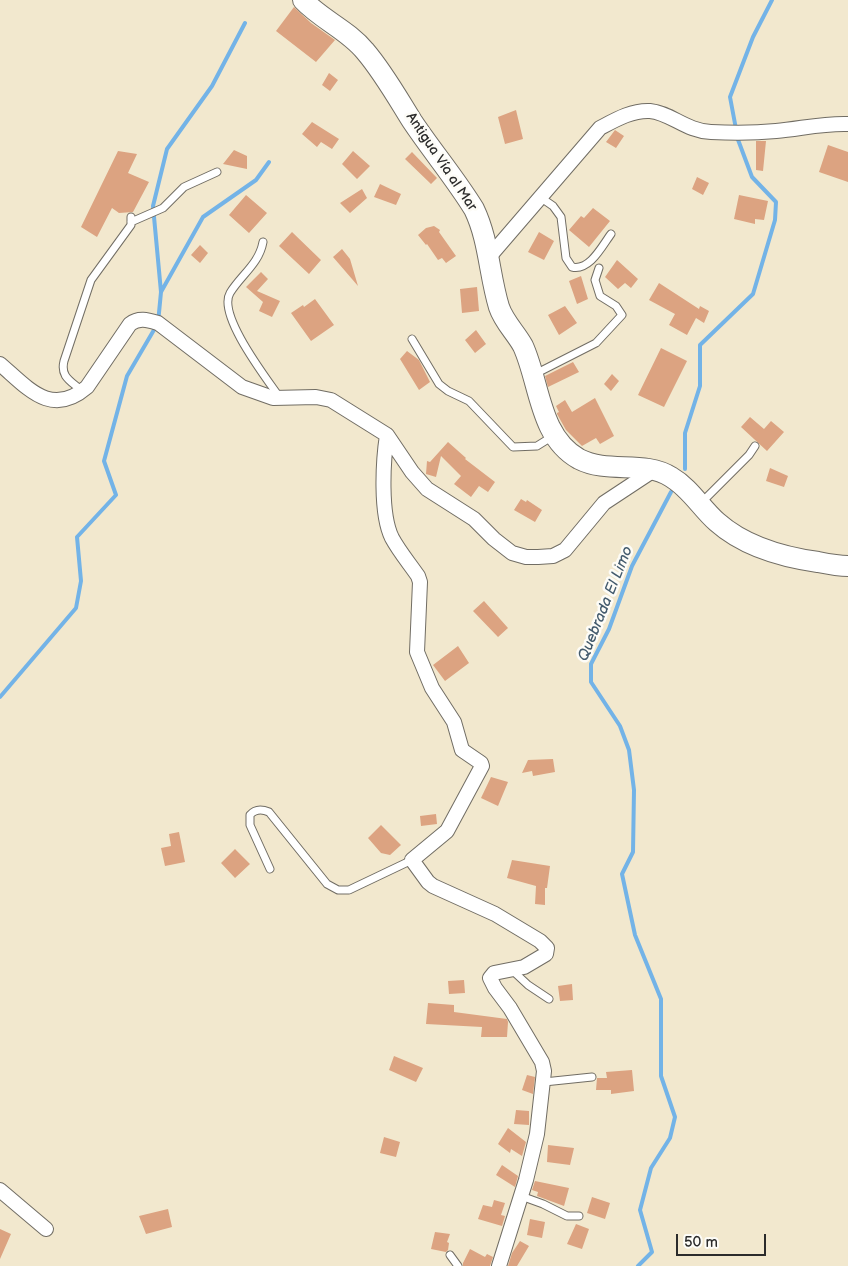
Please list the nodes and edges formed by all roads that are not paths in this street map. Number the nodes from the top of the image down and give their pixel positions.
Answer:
1 (303, 0) edge
2 (848, 124) edge
3 (217, 172) dead end
4 (540, 197) junction
5 (611, 234) dead end
6 (263, 242) dead end
7 (489, 257) junction
8 (599, 268) dead end
9 (412, 339) dead end
10 (0, 364) edge
11 (533, 375) junction
12 (83, 391) junction
13 (280, 398) junction
14 (387, 435) junction
15 (556, 435) junction
16 (755, 446) dead end
17 (654, 470) junction
18 (701, 504) junction
19 (848, 566) edge
20 (412, 860) junction
21 (270, 869) dead end
22 (512, 969) junction
23 (549, 999) dead end
24 (592, 1078) dead end
25 (544, 1082) junction
26 (0, 1190) edge
27 (521, 1196) junction
28 (579, 1216) dead end
29 (46, 1229) dead end
30 (450, 1255) dead end
31 (458, 1266) edge
32 (499, 1266) edge

1 - 7 main road, Antigua Vía al Mar
2 - 4 street
3 - 12 lane
4 - 5 lane
4 - 7 street
6 - 13 lane
7 - 11 main road, Antigua Vía al Mar
8 - 11 lane
9 - 15 lane
10 - 12 street
11 - 15 main road, Antigua Vía al Mar
12 - 13 street
13 - 14 street
14 - 17 street
14 - 20 street
15 - 17 main road, Antigua Vía al Mar
16 - 18 lane
17 - 18 main road, Antigua Vía al Mar
18 - 19 main road, Antigua Vía al Mar
20 - 21 lane
20 - 22 street
22 - 23 lane
22 - 25 street
24 - 25 lane
25 - 27 street
26 - 29 street
27 - 28 lane
27 - 32 street
30 - 31 lane

